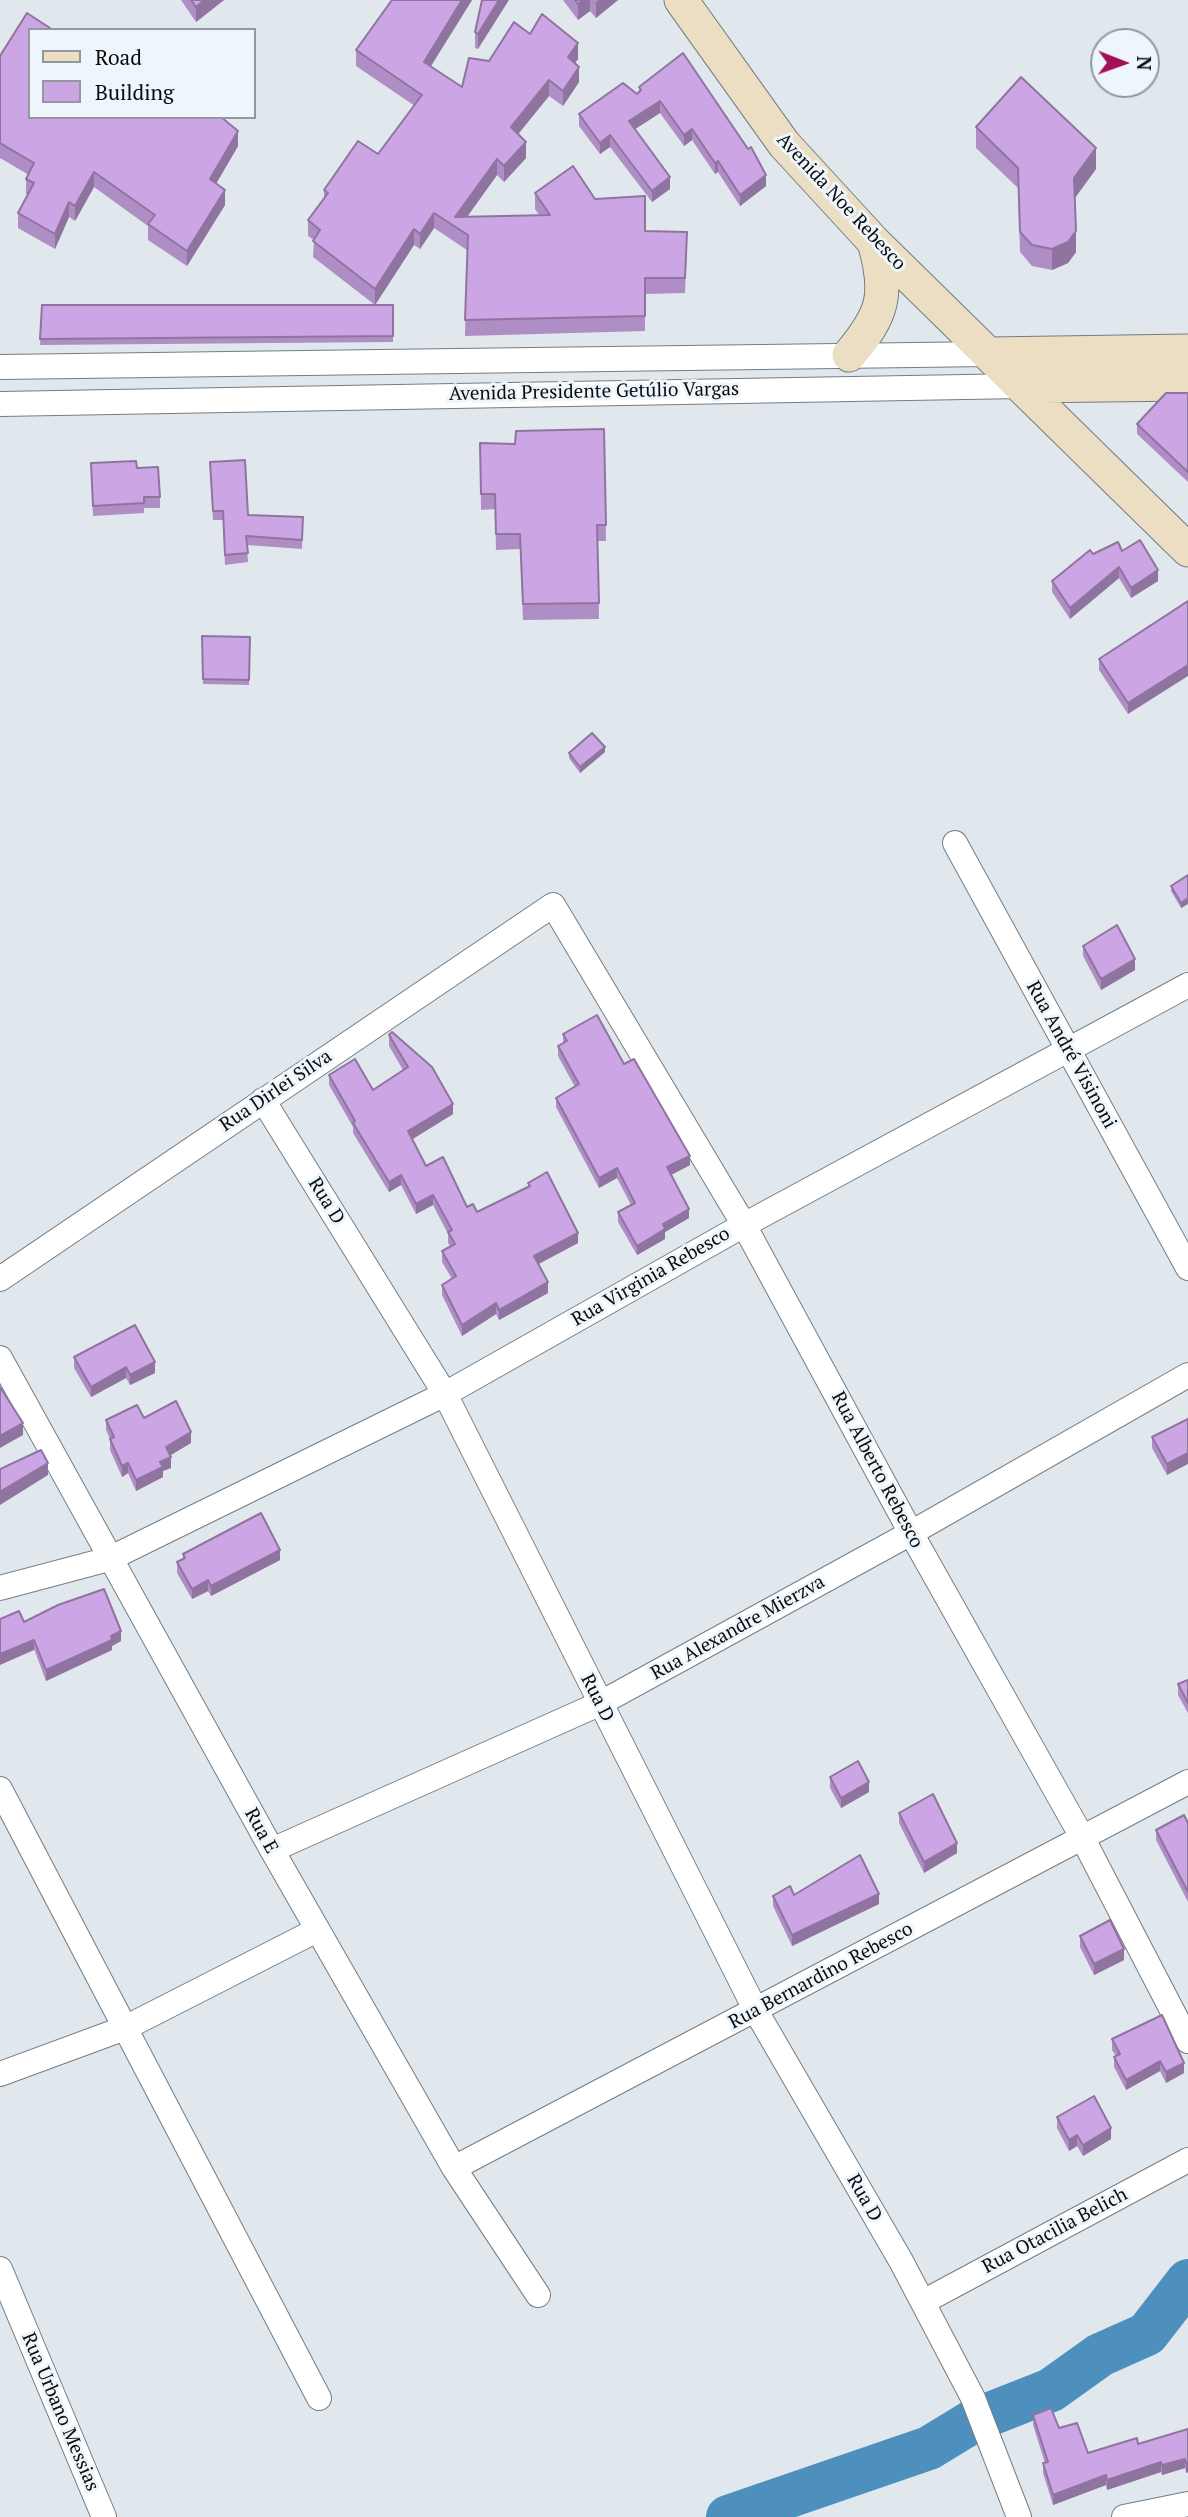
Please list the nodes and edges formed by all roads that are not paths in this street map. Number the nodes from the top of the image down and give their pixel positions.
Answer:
1 (681, 0) edge
2 (874, 242) junction
3 (1188, 351) edge
4 (990, 354) junction
5 (849, 355) junction
6 (483, 360) junction
7 (0, 367) edge
8 (1188, 384) edge
9 (1022, 386) junction
10 (484, 394) junction
11 (0, 404) edge
12 (1188, 550) edge
13 (955, 843) dead end
14 (554, 905) joint
15 (1188, 985) edge
16 (1069, 1052) junction
17 (263, 1100) junction
18 (744, 1224) junction
19 (1188, 1268) edge
20 (0, 1279) edge
21 (0, 1358) edge
22 (1188, 1375) edge
23 (445, 1394) junction
24 (911, 1533) junction
25 (109, 1559) junction
26 (0, 1588) edge
27 (599, 1704) junction
28 (1188, 1782) edge
29 (0, 1789) edge
30 (1082, 1837) junction
31 (272, 1850) junction
32 (317, 1930) junction
33 (756, 2011) junction
34 (125, 2028) junction
35 (1188, 2041) edge
36 (0, 2074) edge
37 (1188, 2160) edge
38 (454, 2168) junction
39 (0, 2269) edge
40 (538, 2295) dead end
41 (923, 2302) junction
42 (319, 2398) dead end
43 (1188, 2504) edge
44 (104, 2517) edge
45 (1019, 2517) edge
46 (1124, 2517) edge

1 - 2 main road, Avenida Noe Rebesco
2 - 4 main road, Avenida Noe Rebesco
2 - 5 main road
3 - 4 main road, Avenida Presidente Getúlio Vargas
4 - 5 street, Avenida Presidente Getúlio Vargas
4 - 9 main road, Avenida Noe Rebesco
5 - 6 street, Avenida Presidente Getúlio Vargas
6 - 7 street, Avenida Presidente Getúlio Vargas
6 - 10 street
8 - 9 main road, Avenida Presidente Getúlio Vargas
9 - 10 street, Avenida Presidente Getúlio Vargas
9 - 12 main road, Avenida Noe Rebesco
10 - 11 street, Avenida Presidente Getúlio Vargas
13 - 16 street, Rua André Visinoni
14 - 17 street, Rua Dirlei Silva
14 - 18 street, Rua Alberto Rebesco
15 - 16 street, Rua Virginia Rebesco
16 - 18 street, Rua Virginia Rebesco
16 - 19 street, Rua André Visinoni
17 - 20 street, Rua Dirlei Silva
17 - 23 street, Rua D
18 - 23 street, Rua Virginia Rebesco
18 - 24 street, Rua Alberto Rebesco
21 - 25 street, Rua E
22 - 24 street, Rua Alexandre Mierzva
23 - 25 street, Rua Virginia Rebesco
23 - 27 street, Rua D
24 - 27 street, Rua Alexandre Mierzva
24 - 30 street, Rua Alberto Rebesco
25 - 26 street, Rua Virginia Rebesco
25 - 31 street, Rua E
27 - 31 street, Rua Alexandre Mierzva
27 - 33 street, Rua D
28 - 30 street, Rua Bernardino Rebesco
29 - 34 street
30 - 33 street, Rua Bernardino Rebesco
30 - 35 street, Rua Alberto Rebesco
31 - 32 street, Rua E
32 - 34 street
32 - 38 street, Rua E
33 - 38 street, Rua Bernardino Rebesco
33 - 41 street, Rua D
34 - 36 street
34 - 42 street
37 - 41 street, Rua Otacilia Belich
38 - 40 street, Rua E
39 - 44 street, Rua Urbano Messias
41 - 45 street, Rua D
43 - 46 street

